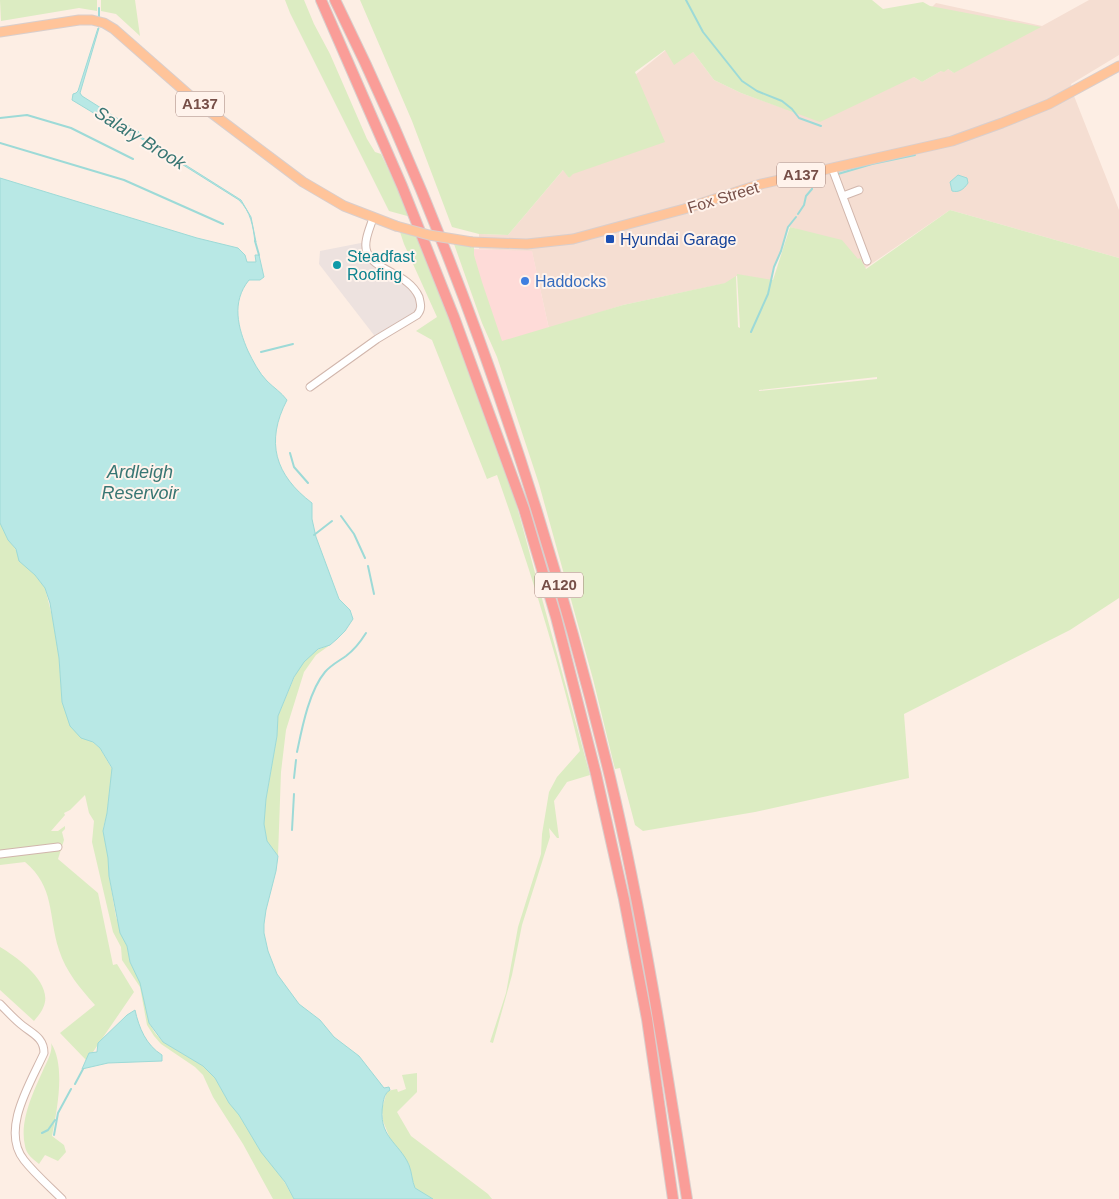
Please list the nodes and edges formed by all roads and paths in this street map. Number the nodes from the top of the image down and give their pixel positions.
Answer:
1 (321, 0) edge
2 (334, 0) edge
3 (0, 32) edge
4 (1119, 66) edge
5 (834, 173) junction
6 (859, 190) dead end
7 (843, 196) junction
8 (372, 218) junction
9 (867, 261) dead end
10 (310, 387) dead end
11 (58, 847) dead end
12 (0, 854) edge
13 (0, 1004) edge
14 (62, 1199) edge
15 (673, 1199) edge
16 (687, 1199) edge

1 - 15 highway, A120
2 - 16 highway, A120
3 - 8 main road, A137
4 - 5 main road, Fox Street / A137
5 - 7 street
5 - 8 main road, Fox Street / A137, bridge
6 - 7 street
7 - 9 street
8 - 10 street
11 - 12 street
13 - 14 street

